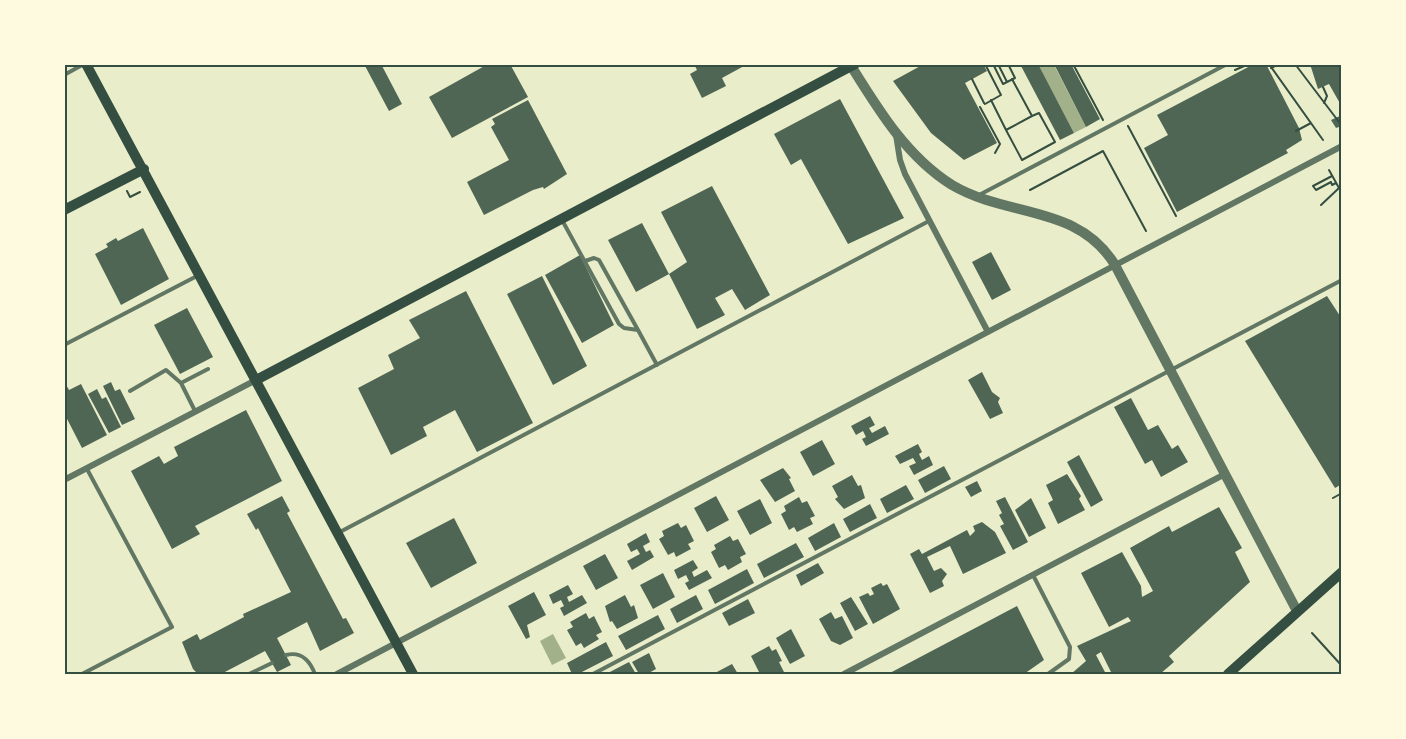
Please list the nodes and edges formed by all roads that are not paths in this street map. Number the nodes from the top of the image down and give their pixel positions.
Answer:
1 (85, 64) edge
2 (1227, 64) edge
3 (852, 65) edge
4 (64, 75) edge
5 (896, 134) junction
6 (1341, 146) edge
7 (144, 169) junction
8 (976, 197) junction
9 (64, 210) edge
10 (562, 219) junction
11 (929, 221) junction
12 (585, 261) junction
13 (1115, 265) junction
14 (200, 274) junction
15 (1341, 280) edge
16 (638, 330) junction
17 (988, 332) junction
18 (64, 345) edge
19 (657, 365) junction
20 (208, 369) dead end
21 (1170, 370) junction
22 (256, 380) junction
23 (181, 383) junction
24 (130, 391) dead end
25 (195, 412) junction
26 (87, 469) junction
27 (1225, 474) junction
28 (64, 480) edge
29 (338, 533) junction
30 (1341, 572) edge
31 (1033, 575) junction
32 (1298, 611) junction
33 (396, 643) junction
34 (286, 655) dead end
35 (272, 663) dead end
36 (82, 675) edge
37 (249, 675) edge
38 (315, 675) edge
39 (337, 675) edge
40 (413, 675) edge
41 (593, 675) edge
42 (844, 675) edge
43 (1048, 675) edge
44 (1228, 675) edge

1 - 4 lane
1 - 7 main road
2 - 8 lane
3 - 5 street
3 - 10 main road
5 - 8 street
5 - 11 street
6 - 13 street
7 - 9 main road
7 - 14 main road
8 - 13 street
10 - 12 lane
10 - 22 main road
11 - 17 street
11 - 19 lane
12 - 16 lane
12 - 16 lane
13 - 17 street
13 - 21 street
14 - 18 lane
14 - 22 main road
15 - 21 lane
16 - 19 lane
17 - 33 street
19 - 29 lane
20 - 23 lane
21 - 27 street
21 - 41 lane
22 - 25 street
22 - 29 main road
23 - 24 lane
23 - 25 lane
25 - 26 street
26 - 28 street
26 - 36 lane
27 - 31 street
27 - 32 street
29 - 33 main road
30 - 32 main road
31 - 42 street
31 - 43 lane
32 - 44 main road
33 - 39 street
33 - 40 main road
34 - 38 lane
35 - 37 lane

